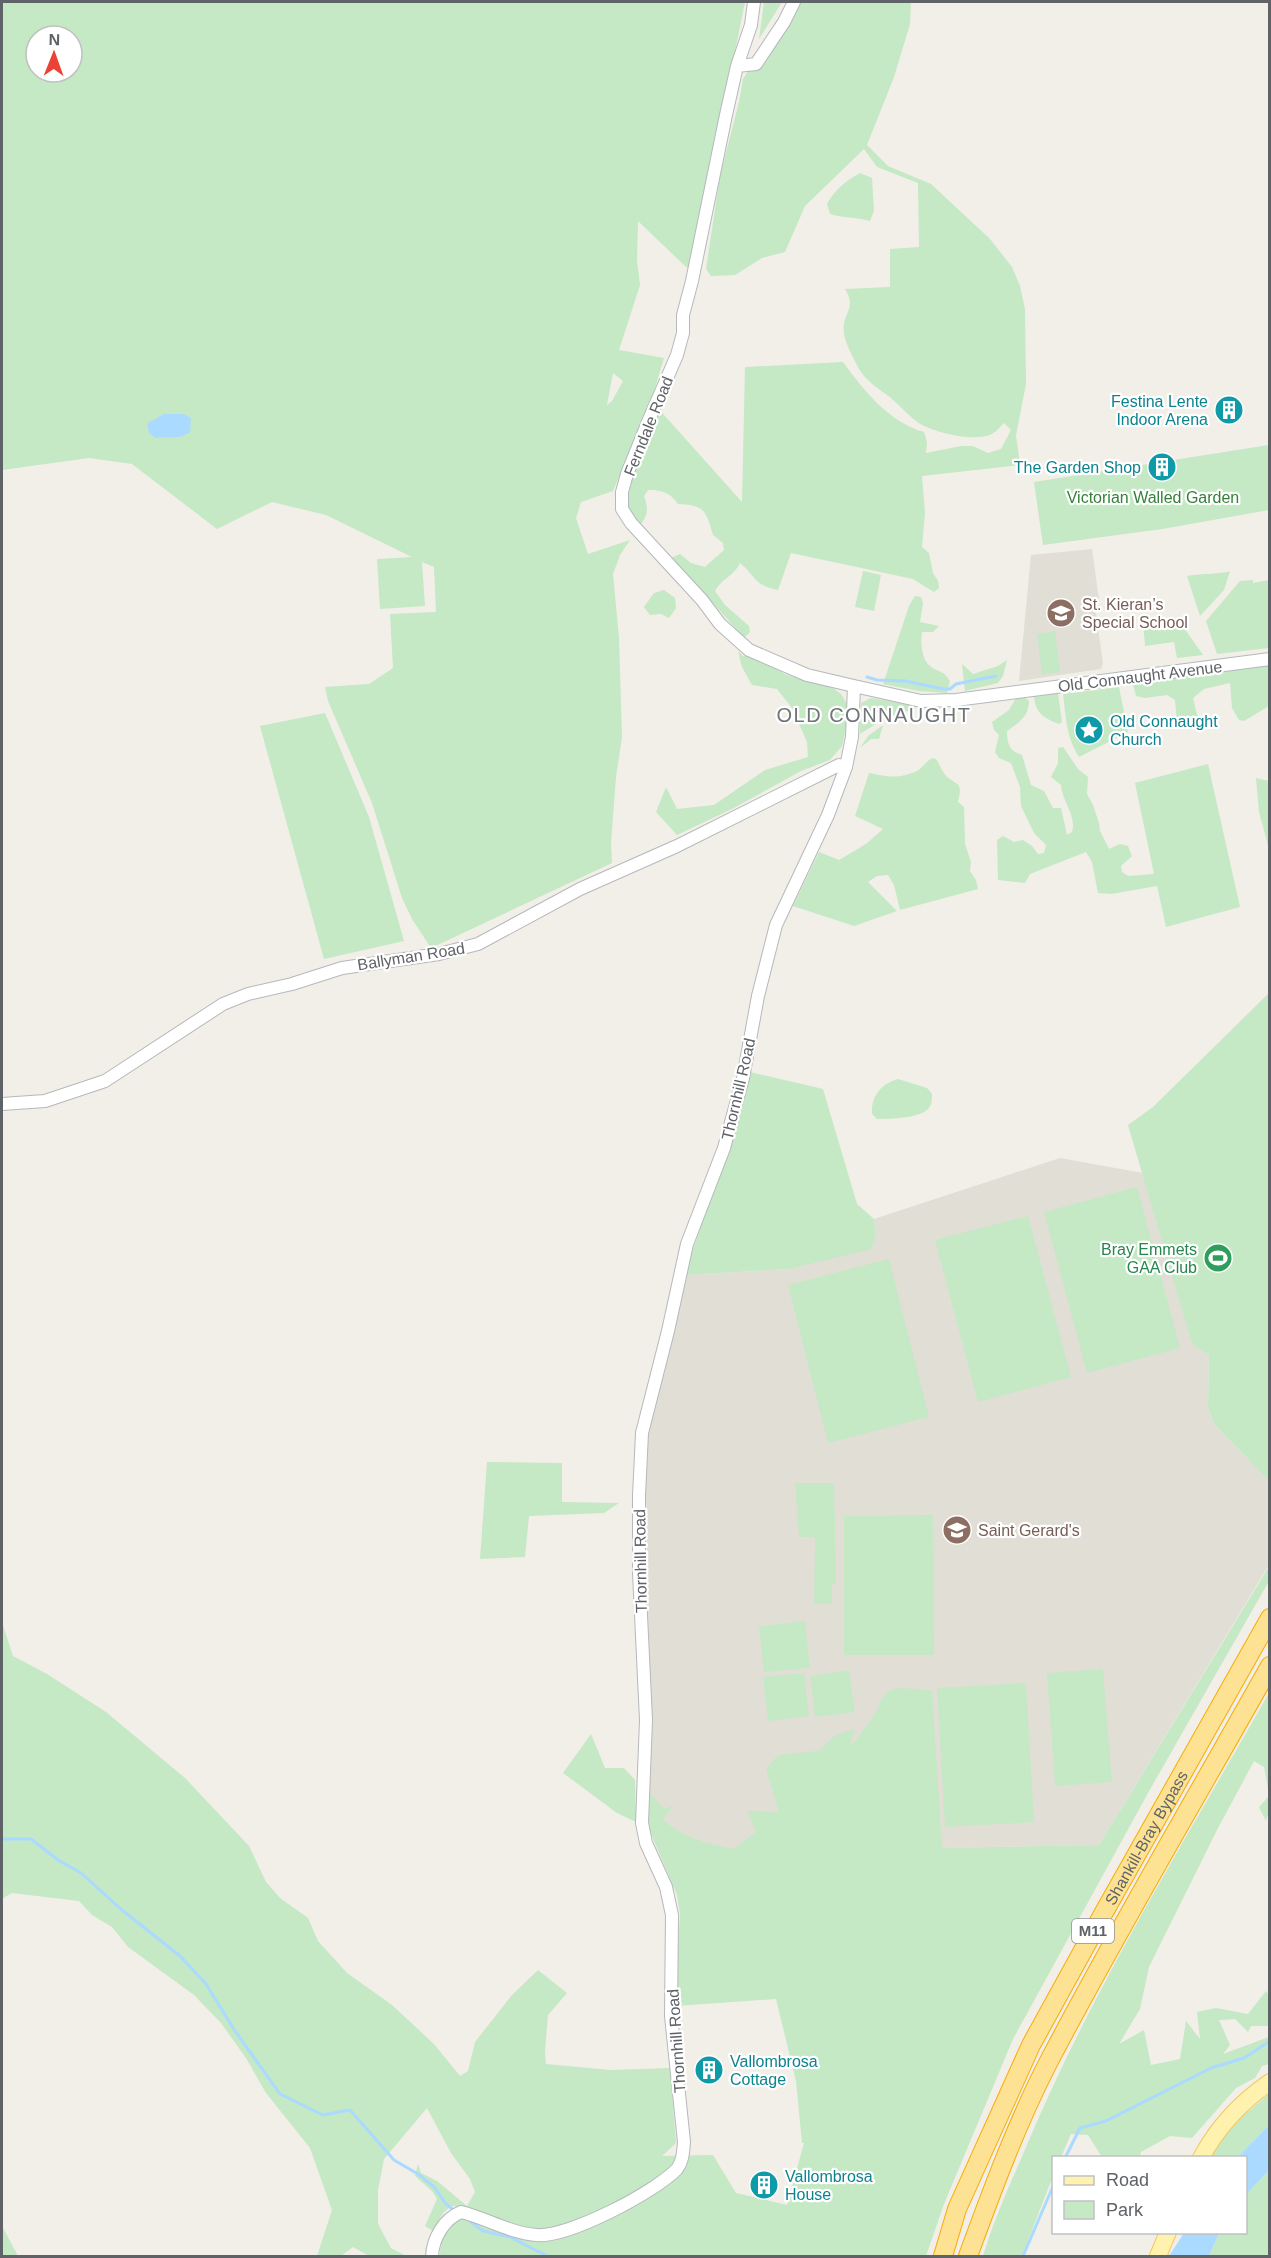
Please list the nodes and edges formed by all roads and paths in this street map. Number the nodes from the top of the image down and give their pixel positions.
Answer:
1 (754, 2) edge
2 (794, 2) edge
3 (736, 66) junction
4 (1269, 659) edge
5 (854, 686) junction
6 (1010, 693) joint
7 (846, 767) junction
8 (2, 1104) edge
9 (1269, 1618) edge
10 (1269, 1666) edge
11 (1269, 2082) edge
12 (1202, 2156) edge
13 (1167, 2234) edge
14 (432, 2256) edge
15 (943, 2256) edge
16 (968, 2256) edge
17 (1158, 2256) edge

1 - 3 street, Ferndale Road
2 - 3 street
3 - 5 street, Ferndale Road
4 - 6 street, Old Connaught Avenue
5 - 6 street, Ferndale Road
5 - 7 street, Thornhill Road
7 - 8 street, Ballyman Road
7 - 14 street, Thornhill Road
9 - 15 highway, Shankill-Bray Bypass / M11
10 - 16 highway, Shankill-Bray Bypass / M11
11 - 12 main road
13 - 17 main road

